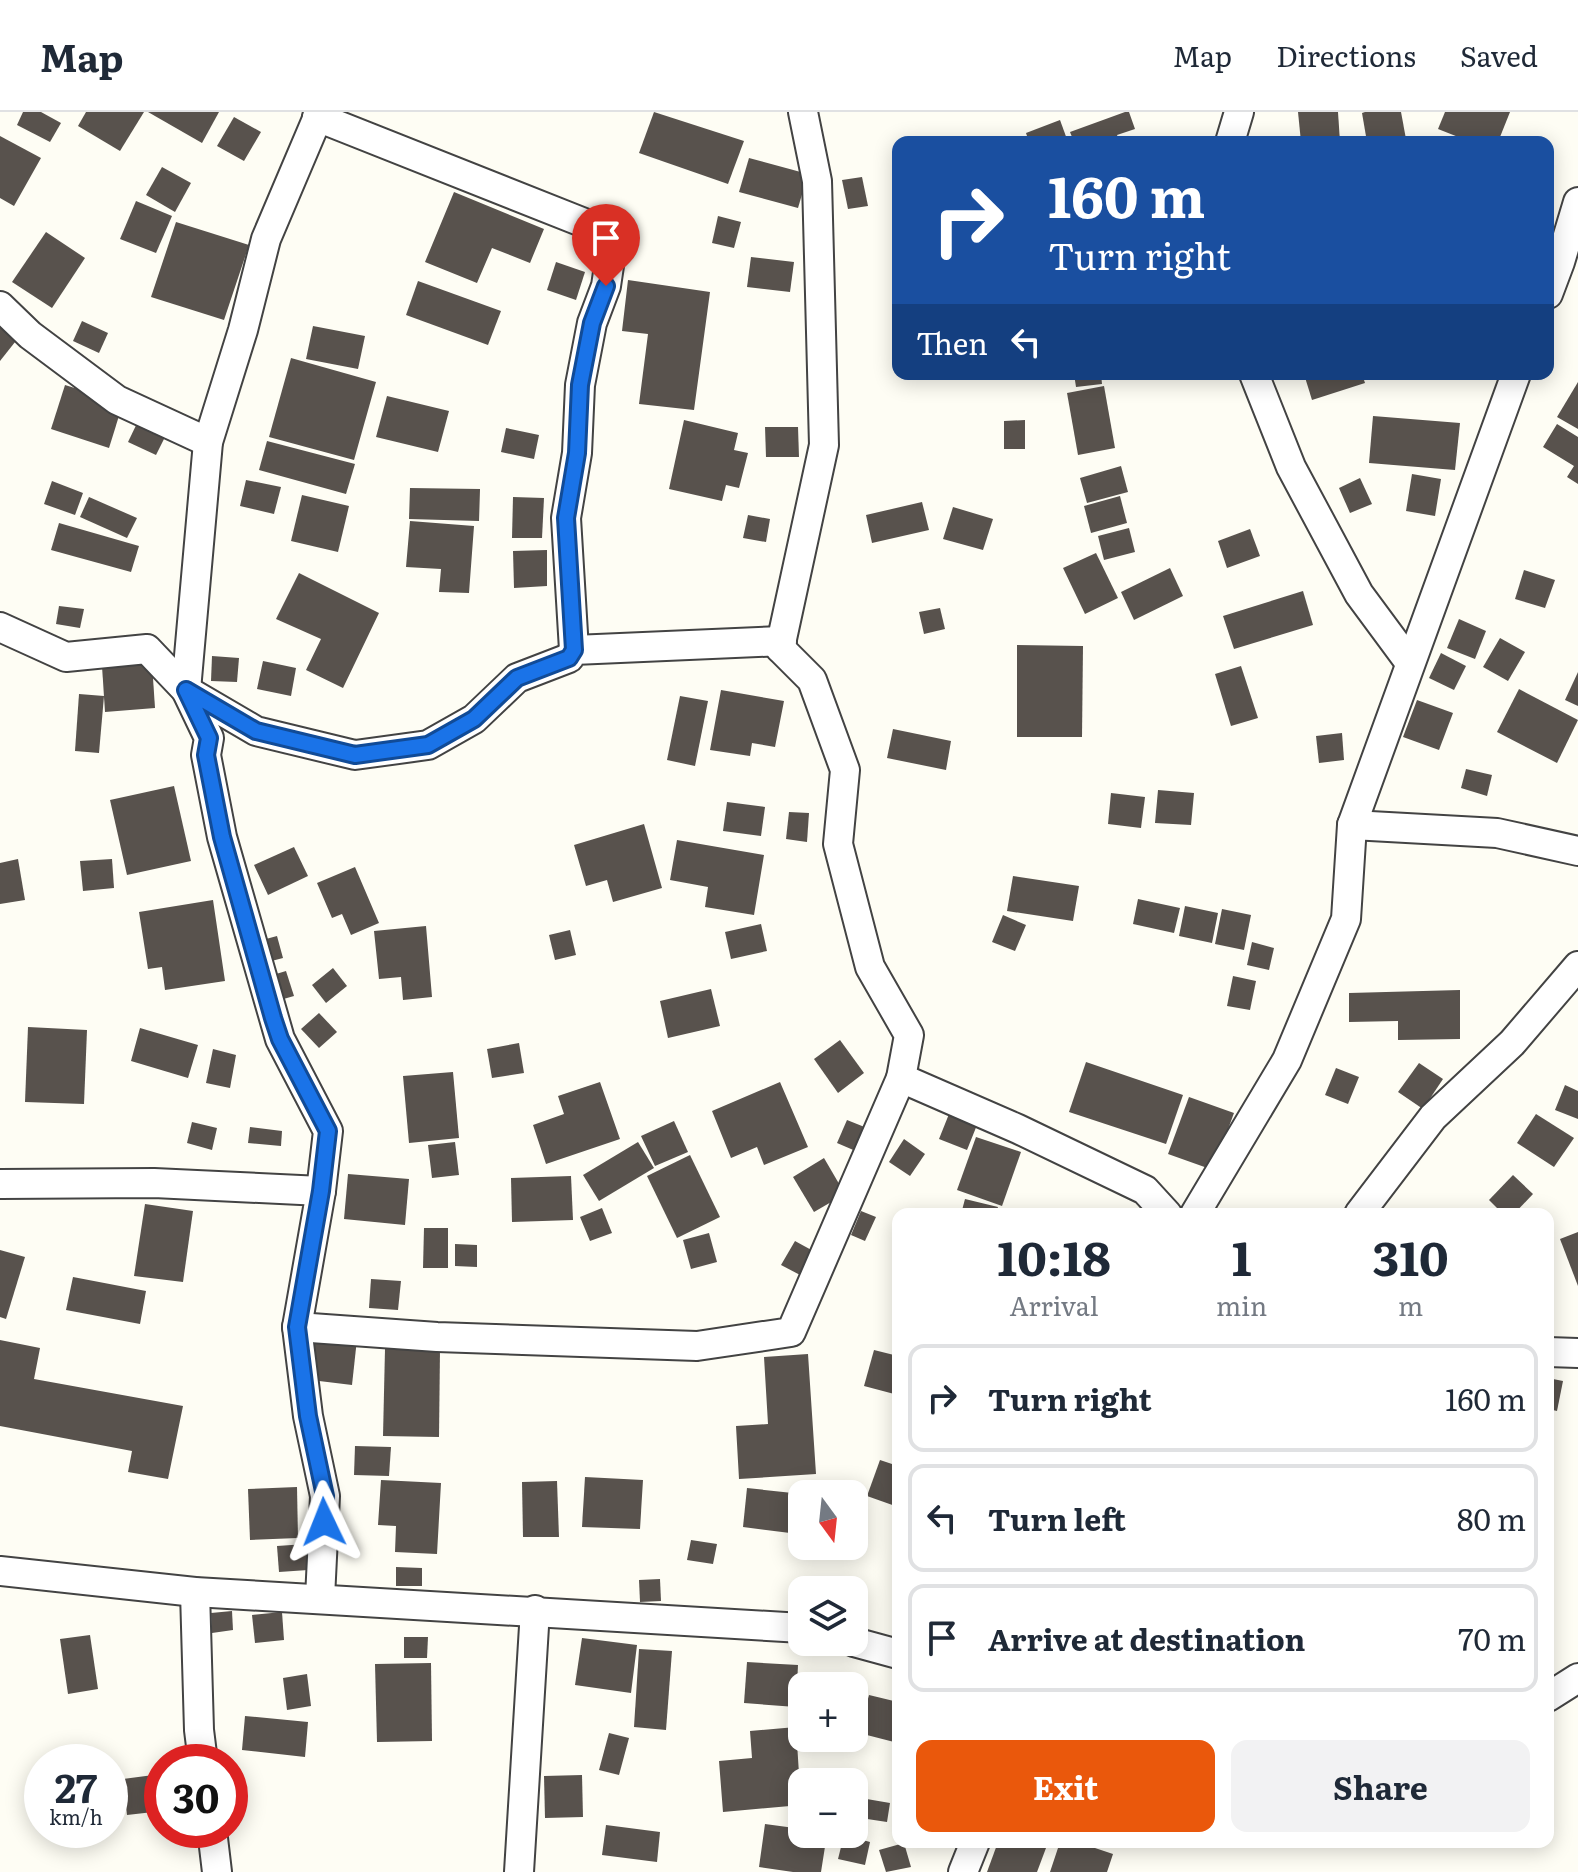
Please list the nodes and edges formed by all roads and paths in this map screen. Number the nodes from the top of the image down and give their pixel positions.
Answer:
1 (803, 112) edge
2 (1239, 112) edge
3 (319, 115) edge
4 (1232, 136) edge
5 (1578, 202) edge
6 (1554, 276) edge
7 (0, 306) edge
8 (1256, 380) edge
9 (1514, 380) edge
10 (208, 442) junction
11 (0, 627) edge
12 (780, 648) junction
13 (574, 650) junction
14 (1410, 663) junction
15 (186, 690) junction
16 (1352, 825) junction
17 (1578, 851) edge
18 (1578, 966) edge
19 (901, 1078) junction
20 (0, 1184) edge
21 (321, 1191) junction
22 (1162, 1208) edge
23 (1199, 1208) edge
24 (1364, 1208) edge
25 (297, 1327) junction
26 (1554, 1352) edge
27 (1578, 1353) edge
28 (0, 1571) edge
29 (195, 1592) junction
30 (320, 1598) junction
31 (535, 1610) junction
32 (788, 1627) edge
33 (868, 1646) edge
34 (892, 1652) edge
35 (1578, 1678) edge
36 (1554, 1693) edge
37 (201, 1744) edge
38 (214, 1848) edge
39 (973, 1848) edge
40 (217, 1872) edge
41 (519, 1872) edge
42 (963, 1872) edge

1 - 12 street
2 - 4 street
3 - 10 street
3 - 13 street
5 - 6 street
7 - 10 street
8 - 14 street
9 - 14 street
10 - 15 street
11 - 15 street
12 - 13 street
12 - 19 street
13 - 15 street
14 - 16 street
15 - 21 street
16 - 17 street
16 - 23 street
18 - 24 street
19 - 22 street
19 - 25 street
20 - 21 street
21 - 25 street
25 - 30 street
26 - 27 street
28 - 29 street
29 - 30 street
29 - 37 street
30 - 31 street
31 - 32 street
31 - 41 street
33 - 34 street
35 - 36 street
38 - 40 street
39 - 42 street

